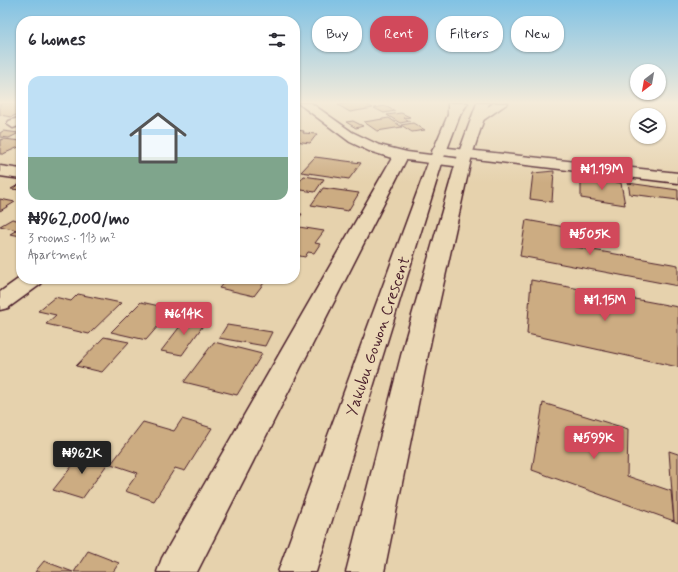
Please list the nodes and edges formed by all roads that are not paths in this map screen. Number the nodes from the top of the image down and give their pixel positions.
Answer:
1 (343, 130) edge
2 (453, 130) edge
3 (465, 130) edge
4 (401, 155) junction
5 (437, 156) junction
6 (464, 159) junction
7 (0, 171) edge
8 (16, 173) edge
9 (678, 178) edge
10 (26, 284) edge
11 (0, 303) edge
12 (176, 572) edge
13 (298, 572) edge
14 (365, 572) edge

1 - 4 main road
2 - 5 main road, Yakubu Gowon Crescent
3 - 6 main road
4 - 5 main road
4 - 12 main road
5 - 6 main road
5 - 13 main road, Yakubu Gowon Crescent
6 - 9 main road
6 - 14 main road
7 - 8 main road
10 - 11 main road

